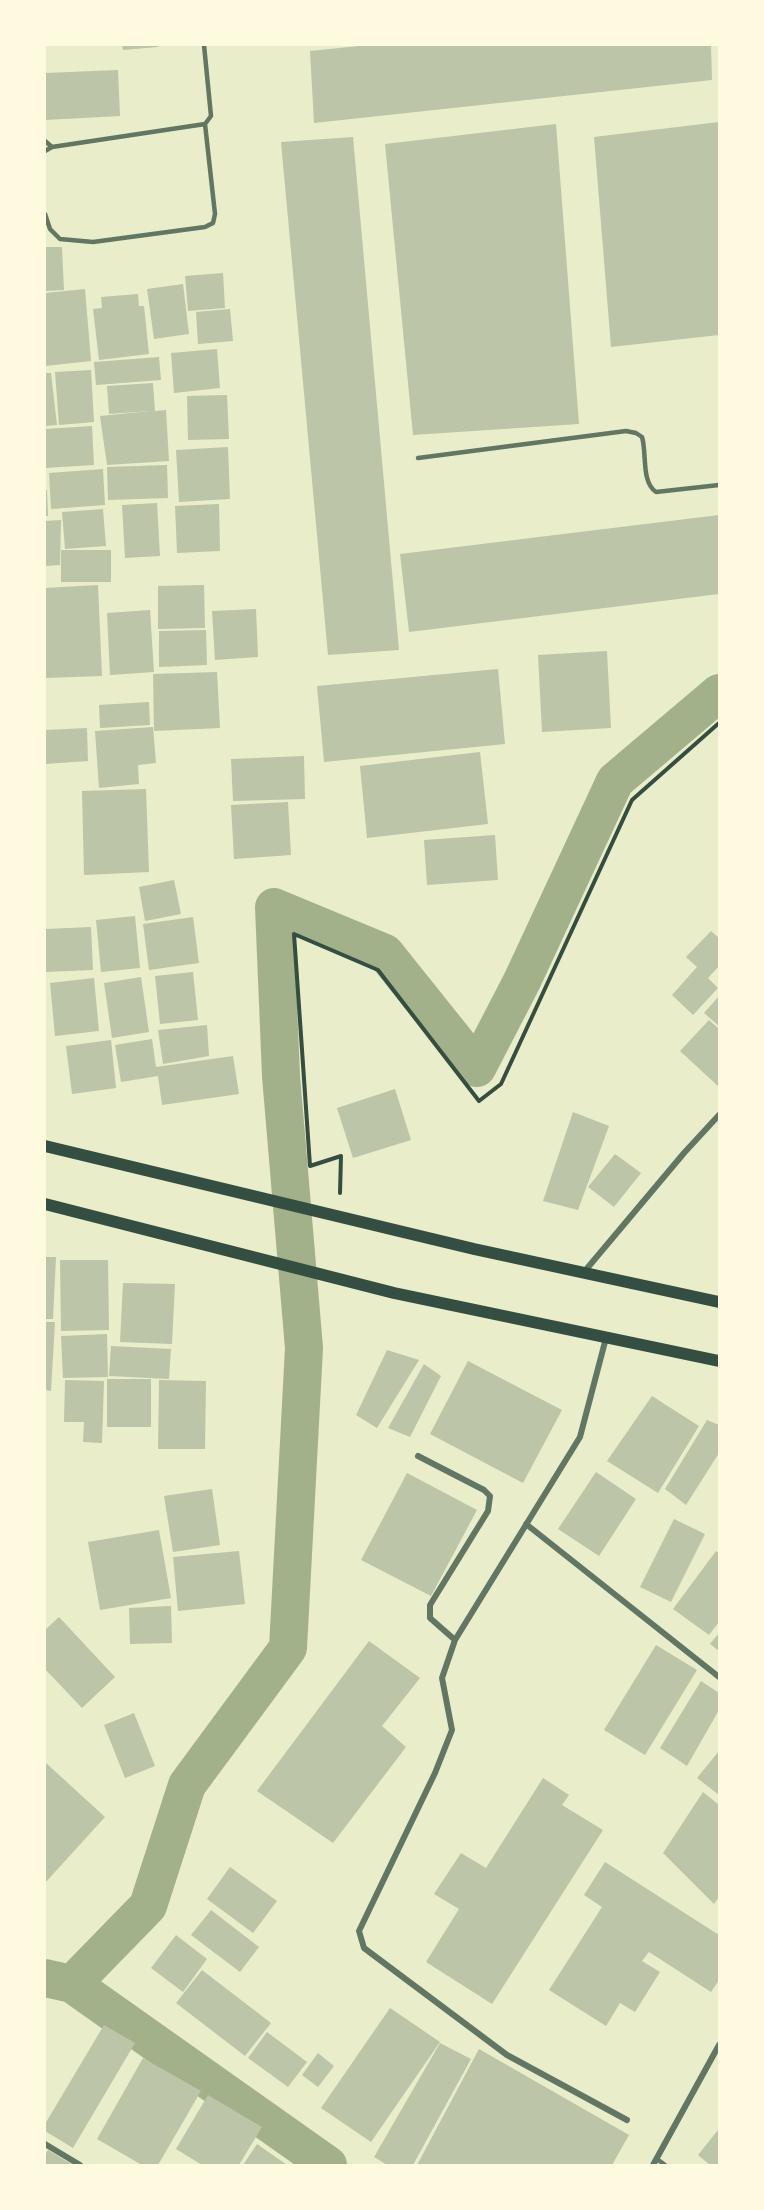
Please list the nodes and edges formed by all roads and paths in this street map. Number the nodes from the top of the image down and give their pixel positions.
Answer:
1 (204, 45) edge
2 (205, 124) junction
3 (45, 141) edge
4 (52, 147) junction
5 (45, 151) edge
6 (45, 214) edge
7 (418, 458) dead end
8 (719, 485) edge
9 (719, 723) edge
10 (719, 1115) edge
11 (45, 1146) edge
12 (45, 1204) edge
13 (340, 1218) junction
14 (583, 1273) junction
15 (719, 1302) edge
16 (606, 1338) junction
17 (719, 1361) edge
18 (418, 1456) dead end
19 (526, 1524) junction
20 (455, 1640) junction
21 (719, 1677) edge
22 (719, 2045) edge
23 (627, 2120) dead end
24 (45, 2144) edge
25 (655, 2162) edge
26 (80, 2165) edge
27 (665, 2165) edge

1 - 2 lane
2 - 4 lane
2 - 6 lane
3 - 4 lane
4 - 5 lane
7 - 8 lane
9 - 13 path
10 - 14 street
11 - 13 main road
12 - 16 main road
13 - 14 main road
14 - 15 main road
16 - 17 main road
16 - 19 street
18 - 20 street
19 - 20 street
19 - 21 street
20 - 23 street
22 - 25 street
24 - 26 street
25 - 27 lane

